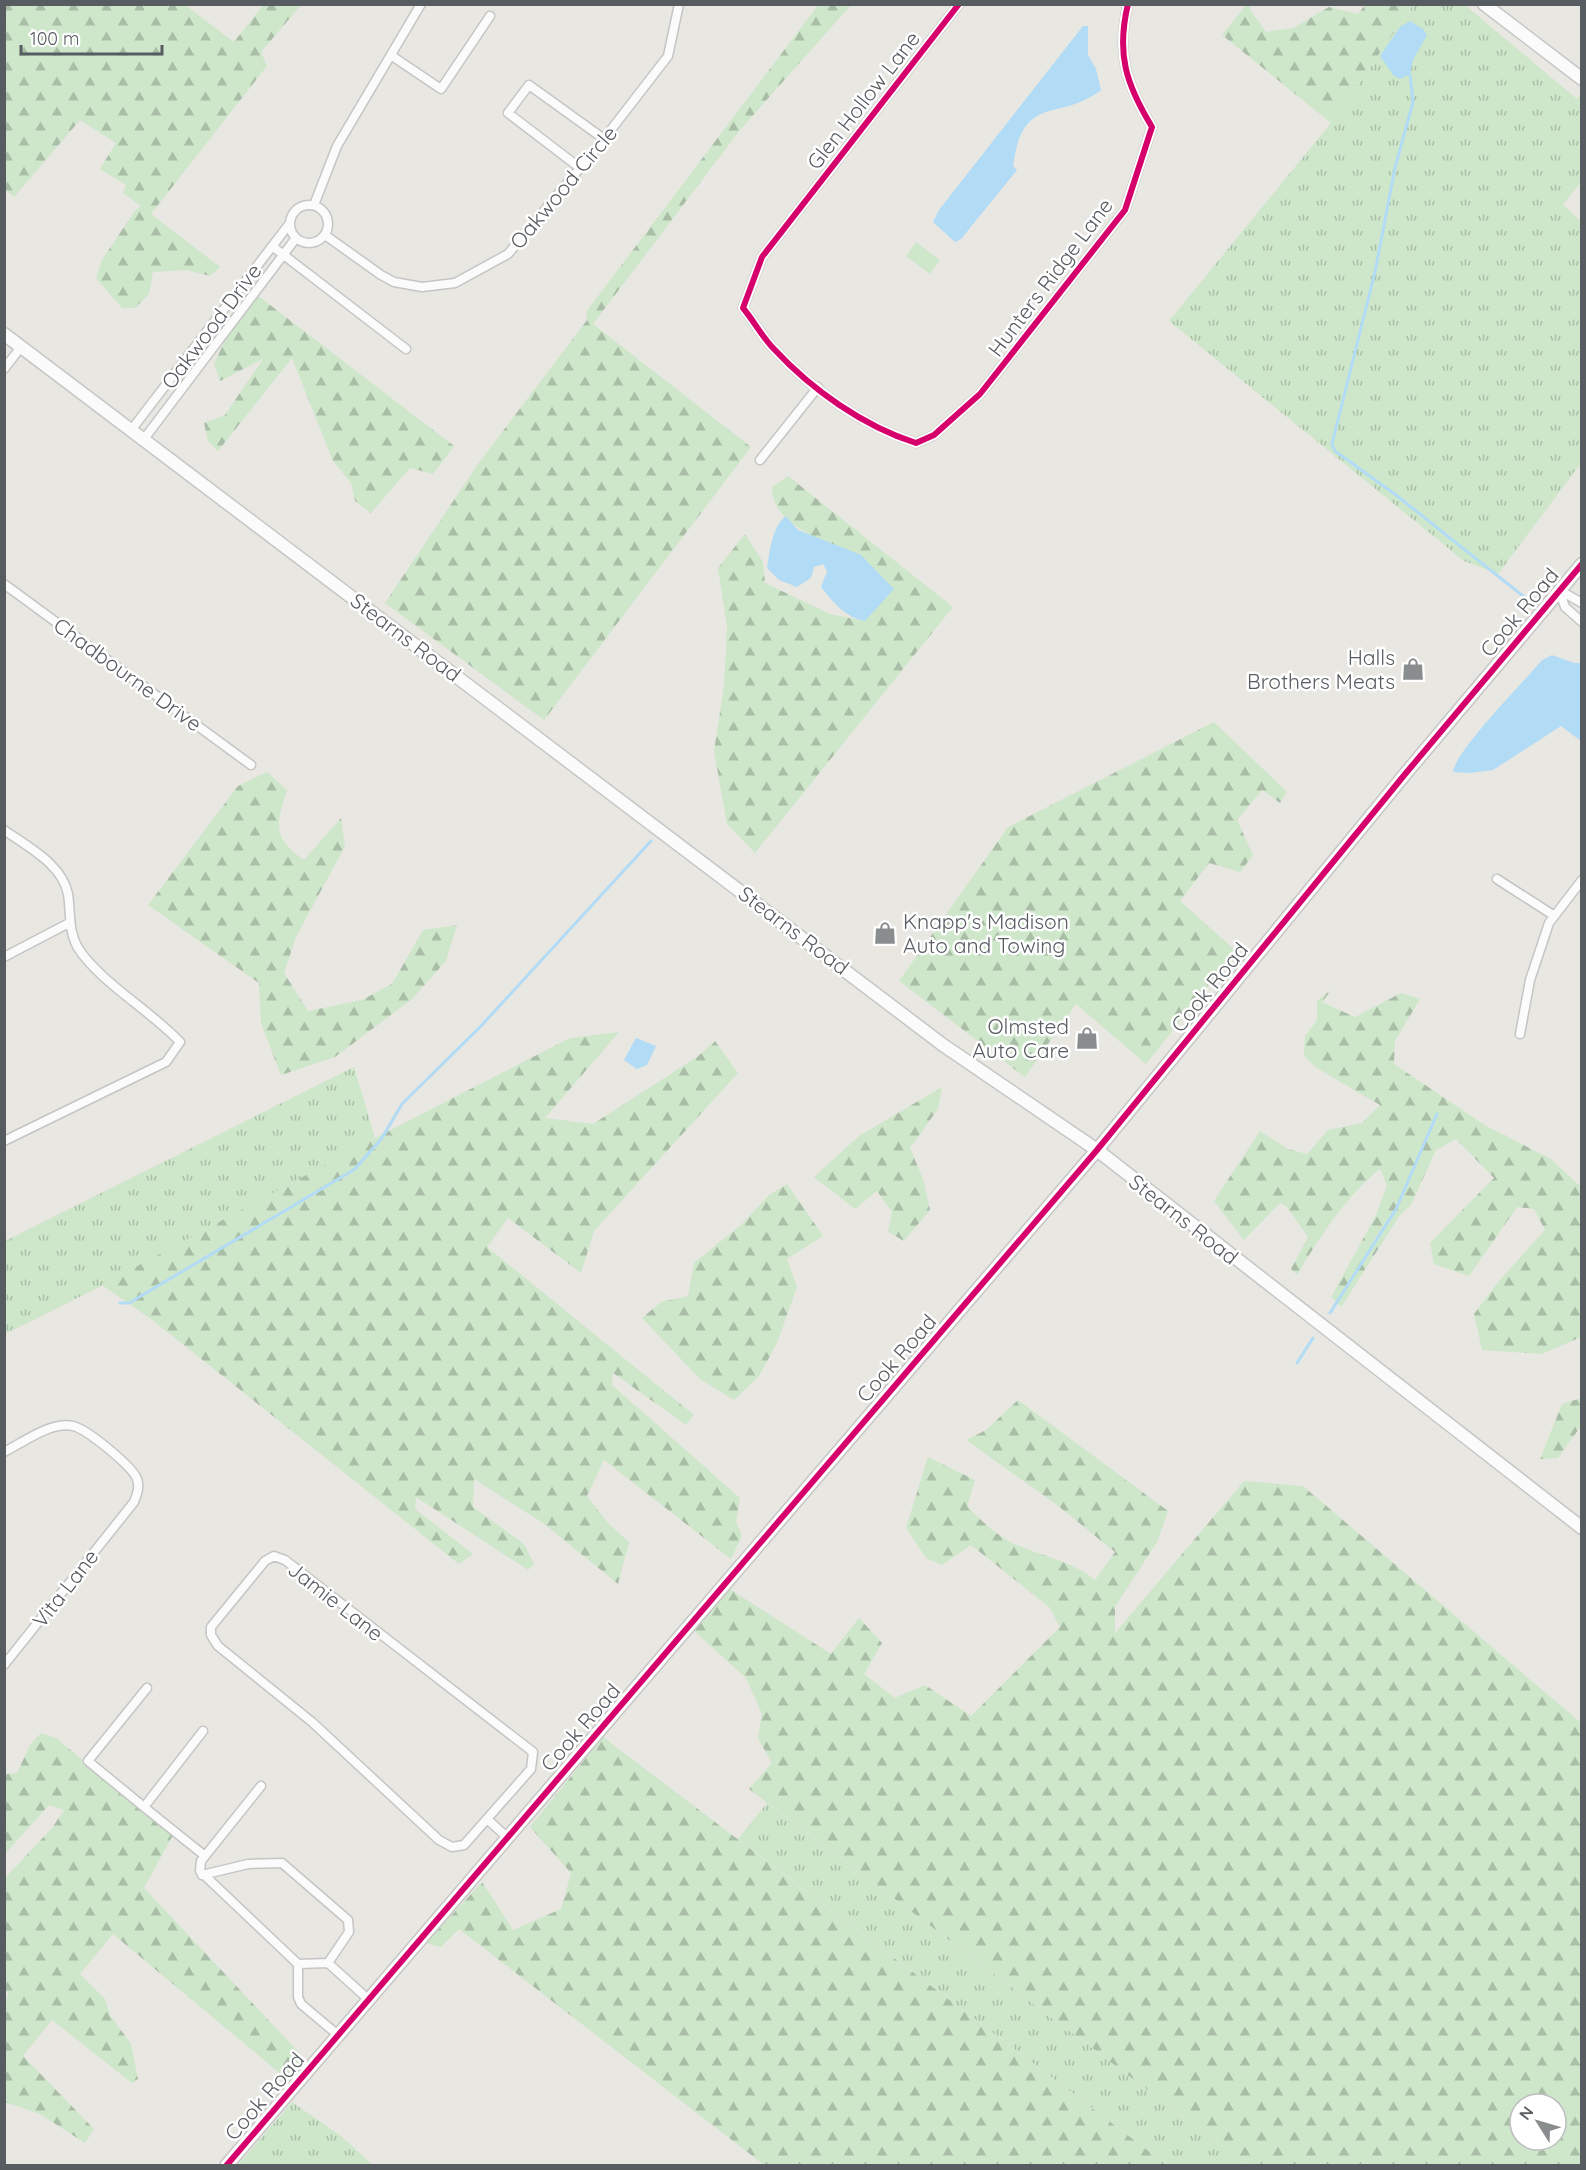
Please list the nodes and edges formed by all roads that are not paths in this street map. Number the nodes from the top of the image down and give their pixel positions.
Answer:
1 (421, 4) edge
2 (680, 4) edge
3 (959, 4) edge
4 (1128, 4) edge
5 (1484, 4) edge
6 (490, 16) dead end
7 (392, 56) junction
8 (1581, 79) edge
9 (604, 139) junction
10 (580, 168) junction
11 (314, 205) junction
12 (290, 223) junction
13 (325, 235) junction
14 (296, 238) junction
15 (272, 246) junction
16 (283, 255) junction
17 (4, 334) edge
18 (21, 347) junction
19 (406, 349) dead end
20 (4, 369) edge
21 (818, 387) junction
22 (132, 429) junction
23 (144, 439) junction
24 (760, 460) dead end
25 (1581, 564) edge
26 (4, 584) edge
27 (1558, 590) junction
28 (1581, 603) edge
29 (1581, 622) edge
30 (251, 765) dead end
31 (4, 830) edge
32 (1497, 879) dead end
33 (1581, 880) edge
34 (1553, 915) junction
35 (69, 923) junction
36 (4, 957) edge
37 (1520, 1034) dead end
38 (4, 1141) edge
39 (1097, 1149) junction
40 (4, 1452) edge
41 (1581, 1528) edge
42 (4, 1665) edge
43 (147, 1688) dead end
44 (203, 1731) dead end
45 (261, 1786) dead end
46 (144, 1807) junction
47 (488, 1820) junction
48 (507, 1837) junction
49 (205, 1856) junction
50 (202, 1875) junction
51 (328, 1963) junction
52 (298, 1964) junction
53 (368, 2000) junction
54 (338, 2035) junction
55 (226, 2166) edge

1 - 7 street
2 - 9 street, Oakwood Circle
3 - 21 street, Glen Hollow Lane
4 - 21 street, Hunters Ridge Lane
5 - 8 street
6 - 7 street
7 - 11 street
9 - 10 street, Oakwood Circle
9 - 10 street
10 - 13 street, Oakwood Circle
11 - 12 street
11 - 13 street
12 - 14 street
12 - 15 street, Oakwood Drive
13 - 14 street
14 - 16 street, Oakwood Drive
15 - 16 street
15 - 22 street, Oakwood Drive
16 - 19 street
16 - 23 street, Oakwood Drive
17 - 18 street, Stearns Road
18 - 20 street
18 - 22 street, Stearns Road
21 - 24 street
22 - 23 street, Stearns Road
23 - 39 street, Stearns Road
25 - 27 street, Cook Road
26 - 30 street, Chadbourne Drive
27 - 28 street
27 - 29 street
27 - 39 street, Cook Road
31 - 35 street
32 - 34 street
33 - 34 street
34 - 37 street
35 - 36 street
35 - 38 street
39 - 41 street, Stearns Road
39 - 48 street, Cook Road
40 - 42 street, Vita Lane
43 - 46 street
44 - 46 street
45 - 49 street
46 - 49 street
47 - 47 street, Jamie Lane
47 - 48 street
48 - 53 street, Cook Road
49 - 50 street
50 - 51 street
50 - 52 street
51 - 52 street
51 - 53 street
52 - 54 street
53 - 54 street, Cook Road
54 - 55 street, Cook Road

